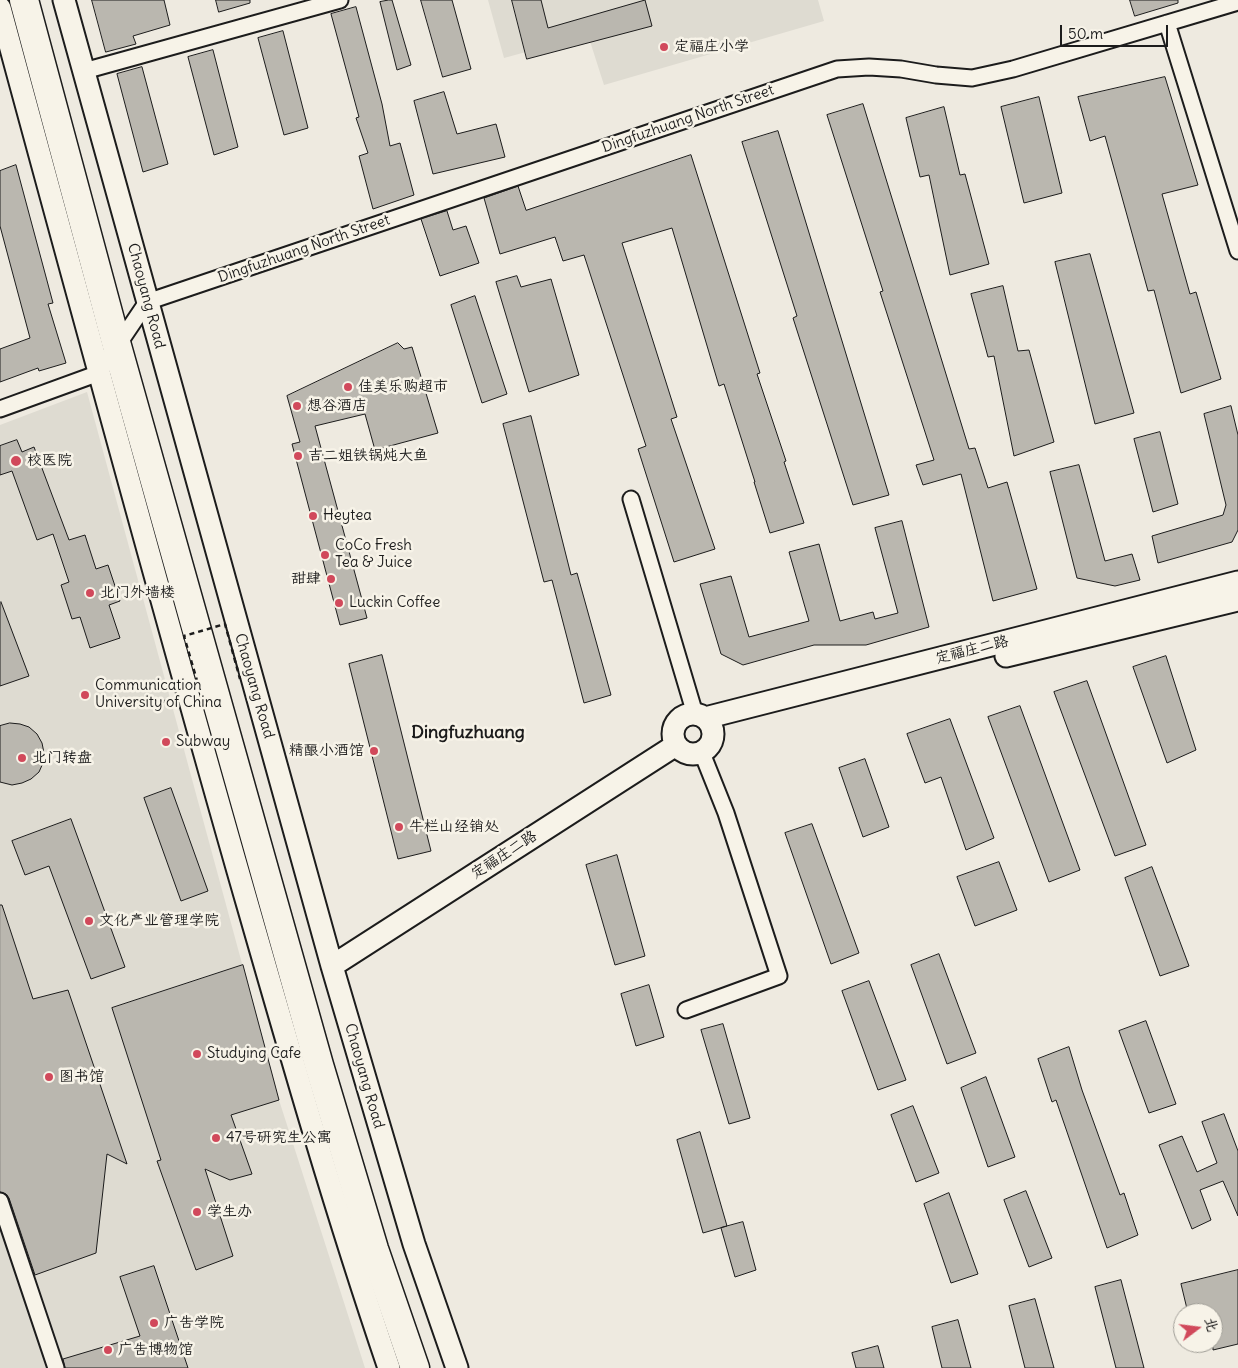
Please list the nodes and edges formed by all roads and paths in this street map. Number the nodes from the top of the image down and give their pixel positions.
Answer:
1 (24, 0) edge
2 (41, 0) edge
3 (64, 0) edge
4 (340, 0) edge
5 (1238, 2) edge
6 (0, 8) edge
7 (1167, 23) junction
8 (84, 72) junction
9 (1238, 251) edge
10 (147, 302) junction
11 (124, 336) junction
12 (99, 373) junction
13 (0, 410) edge
14 (631, 498) dead end
15 (1238, 582) edge
16 (1238, 600) edge
17 (240, 679) dead end
18 (200, 691) dead end
19 (704, 720) junction
20 (676, 745) junction
21 (702, 752) junction
22 (332, 966) junction
23 (686, 1010) dead end
24 (0, 1201) edge
25 (56, 1368) edge
26 (389, 1368) edge
27 (415, 1368) edge
28 (431, 1368) edge
29 (457, 1368) edge

1 - 11 highway, Chaoyang Road
2 - 11 highway, Chaoyang Road
3 - 8 street, Chaoyang Road
4 - 8 street
5 - 7 street, Dingfuzhuang North Street
6 - 12 street
7 - 9 street
7 - 10 street, Dingfuzhuang North Street
8 - 10 street, Chaoyang Road
10 - 11 street
10 - 22 street, Chaoyang Road
11 - 12 street
11 - 27 highway, Chaoyang Road
11 - 28 highway, Chaoyang Road
12 - 13 street
12 - 26 street
14 - 19 street
15 - 19 street, 定福庄二路
16 - 19 street, 定福庄二路
17 - 18 path, bridge
19 - 20 street, 定福庄二路
19 - 21 street
20 - 21 street
20 - 22 street, 定福庄二路
21 - 23 street
22 - 29 street, Chaoyang Road
24 - 25 street

